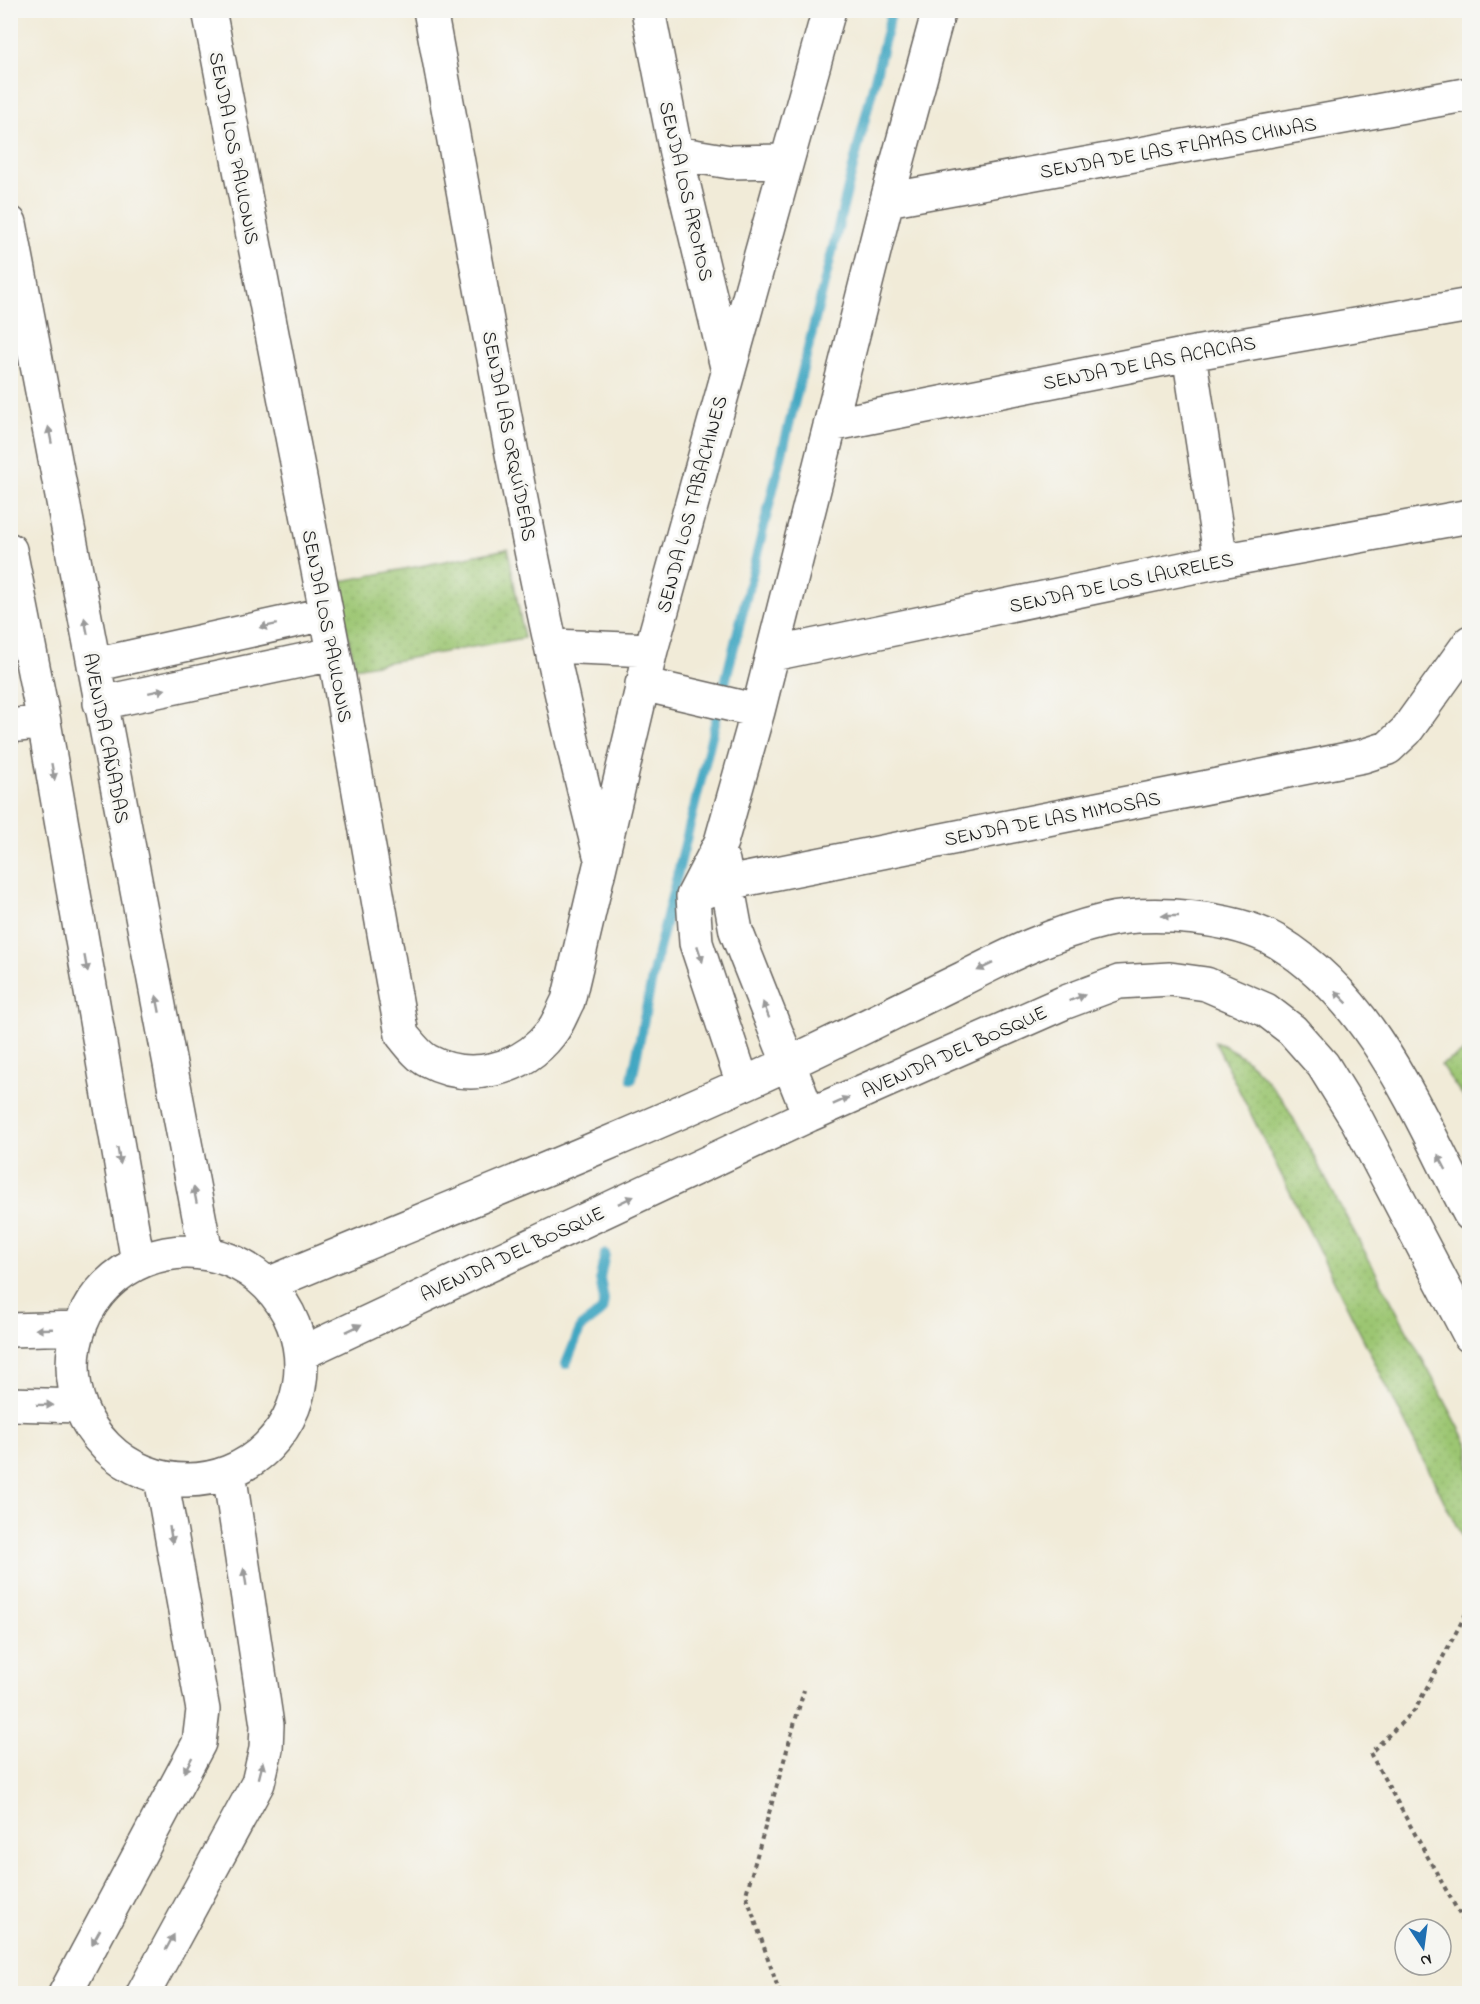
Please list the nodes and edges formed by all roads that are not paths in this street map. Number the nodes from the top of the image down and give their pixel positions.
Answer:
1 (209, 10) edge
2 (430, 10) edge
3 (648, 10) edge
4 (829, 10) edge
5 (939, 10) edge
6 (1470, 94) edge
7 (676, 153) junction
8 (786, 161) junction
9 (887, 200) junction
10 (10, 223) edge
11 (1470, 305) edge
12 (1189, 354) junction
13 (728, 371) junction
14 (830, 425) junction
15 (1470, 516) edge
16 (10, 550) edge
17 (1221, 561) junction
18 (325, 614) junction
19 (1470, 642) edge
20 (553, 646) junction
21 (651, 650) junction
22 (333, 654) junction
23 (773, 654) junction
24 (94, 665) junction
25 (22, 674) edge
26 (642, 684) junction
27 (100, 703) junction
28 (758, 711) junction
29 (44, 722) junction
30 (10, 726) edge
31 (721, 842) junction
32 (601, 860) junction
33 (727, 883) junction
34 (693, 896) junction
35 (568, 1001) joint
36 (787, 1064) junction
37 (743, 1084) junction
38 (809, 1115) junction
39 (1470, 1214) edge
40 (206, 1252) junction
41 (138, 1262) junction
42 (268, 1284) junction
43 (78, 1328) junction
44 (10, 1330) edge
45 (1470, 1336) edge
46 (302, 1353) junction
47 (10, 1404) edge
48 (79, 1406) junction
49 (229, 1472) junction
50 (161, 1478) junction
51 (66, 1994) edge
52 (143, 1994) edge

1 - 18 street, SENDA LOS PAULONIS
2 - 20 street, SENDA LAS ORQUÍDEAS
3 - 7 street, SENDA LOS AROMOS
4 - 8 street, SENDA LOS TABACHINES
5 - 9 street
6 - 9 street, SENDA DE LAS FLAMAS CHINAS
7 - 8 street
7 - 13 street, SENDA LOS AROMOS
8 - 13 street, SENDA LOS TABACHINES
9 - 14 street
24 -> 10 street, AVENIDA CAÑADAS
11 - 12 street, SENDA DE LAS ACACIAS
12 - 14 street, SENDA DE LAS ACACIAS
12 - 17 street
13 - 21 street, SENDA LOS TABACHINES
14 - 23 street
15 - 17 street, SENDA DE LOS LAURELES
16 - 25 street
17 - 23 street, SENDA DE LOS LAURELES
18 - 22 street, SENDA LOS PAULONIS
18 -> 24 street
19 - 33 street, SENDA DE LAS MIMOSAS
20 - 21 street
20 - 32 street, SENDA LAS ORQUÍDEAS
21 - 26 street, SENDA LOS TABACHINES
27 -> 22 street
22 - 35 street, SENDA LOS PAULONIS
23 - 28 street
24 - 27 street, AVENIDA CAÑADAS
25 - 29 street
26 - 28 street
26 - 32 street, SENDA LOS TABACHINES
40 -> 27 street, AVENIDA CAÑADAS
28 - 31 street
29 - 30 street
29 -> 41 street
31 - 33 street
31 - 34 street
32 - 35 street, SENDA LOS TABACHINES
33 - 34 street, SENDA DE LAS MIMOSAS
36 -> 33 street
34 -> 37 street
36 - 37 street
36 - 38 street
39 -> 36 street
37 - 42 street
38 -> 45 street, AVENIDA DEL BOSQUE
46 -> 38 street, AVENIDA DEL BOSQUE
40 - 41 street
40 - 42 street
41 - 43 street
42 - 46 street
43 -> 44 street
43 - 48 street
46 - 49 street
47 -> 48 street
48 - 50 street
49 - 50 street
52 -> 49 street
50 -> 51 street

